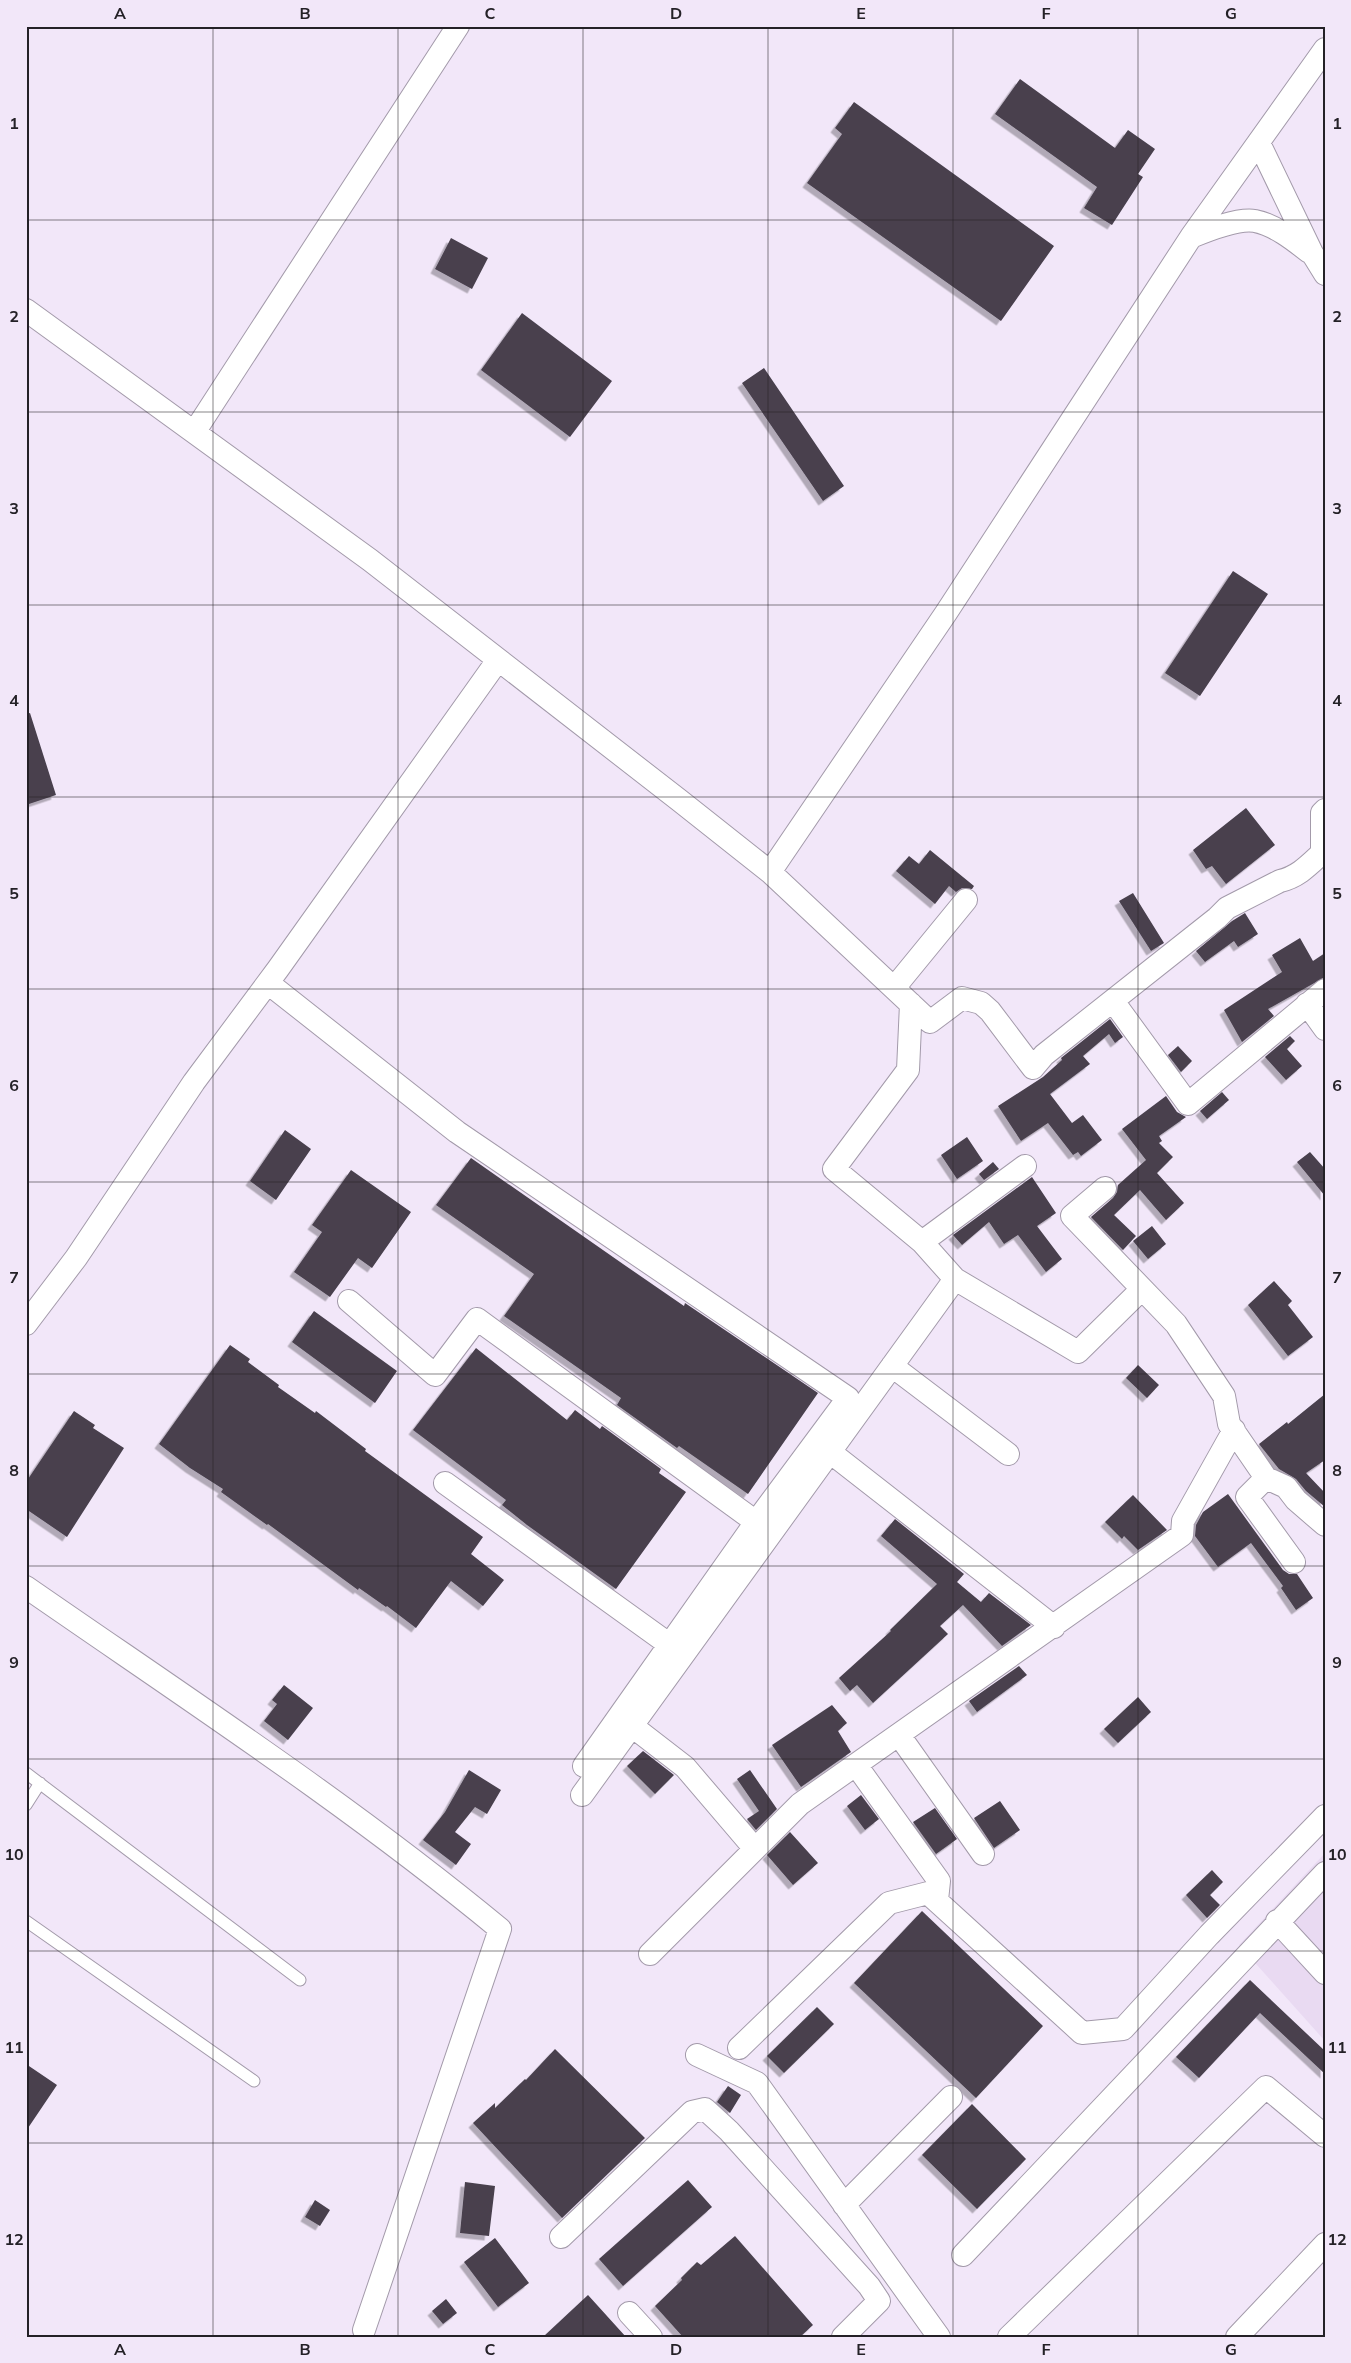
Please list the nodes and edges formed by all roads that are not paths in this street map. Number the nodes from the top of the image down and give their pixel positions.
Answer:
1 (458, 26) edge
2 (1325, 49) edge
3 (1259, 143) junction
4 (1192, 237) junction
5 (1312, 253) junction
6 (1325, 274) edge
7 (26, 310) edge
8 (195, 431) junction
9 (498, 660) junction
10 (1325, 810) edge
11 (1323, 854) edge
12 (770, 872) junction
13 (966, 900) dead end
14 (268, 983) junction
15 (894, 988) junction
16 (1325, 990) edge
17 (1112, 1001) junction
18 (911, 1004) junction
19 (1307, 1004) junction
20 (1325, 1029) edge
21 (1025, 1166) dead end
22 (1105, 1188) dead end
23 (922, 1242) junction
24 (955, 1279) junction
25 (1141, 1290) junction
26 (348, 1301) dead end
27 (26, 1324) edge
28 (892, 1366) junction
29 (1234, 1430) junction
30 (830, 1452) junction
31 (1008, 1454) dead end
32 (1266, 1478) junction
33 (444, 1483) dead end
34 (756, 1522) junction
35 (1325, 1525) edge
36 (1294, 1562) dead end
37 (26, 1587) edge
38 (1054, 1626) junction
39 (670, 1644) junction
40 (632, 1726) junction
41 (899, 1735) junction
42 (856, 1765) junction
43 (584, 1766) dead end
44 (26, 1773) edge
45 (40, 1783) junction
46 (582, 1795) dead end
47 (26, 1804) edge
48 (1325, 1816) edge
49 (755, 1850) junction
50 (984, 1854) dead end
51 (1325, 1873) edge
52 (936, 1900) junction
53 (26, 1920) edge
54 (1277, 1921) junction
55 (650, 1954) dead end
56 (1325, 1973) edge
57 (300, 1980) dead end
58 (739, 2048) dead end
59 (696, 2055) dead end
60 (254, 2081) dead end
61 (951, 2096) dead end
62 (1325, 2136) edge
63 (844, 2205) junction
64 (561, 2237) dead end
65 (1325, 2244) edge
66 (963, 2255) dead end
67 (629, 2313) dead end
68 (364, 2330) dead end
69 (651, 2337) edge
70 (843, 2337) edge
71 (939, 2337) edge
72 (1009, 2337) edge
73 (1237, 2337) edge

1 - 8 street
2 - 3 street
3 - 4 street
3 - 5 street
4 - 5 street
4 - 12 street
5 - 6 street
7 - 8 street
8 - 9 street
9 - 12 street
9 - 14 street
10 - 11 street
11 - 17 street
12 - 15 street
13 - 15 street
14 - 27 street
14 - 34 street
15 - 18 street
16 - 19 street
17 - 18 street
17 - 19 street
18 - 23 street
19 - 20 street
21 - 23 street
22 - 25 street
23 - 24 street
24 - 25 street
24 - 28 street
25 - 29 street
26 - 34 street
28 - 30 street
28 - 31 street
29 - 32 street
29 - 38 street
30 - 38 street
30 - 40 street
32 - 35 street
32 - 36 street
33 - 39 street
34 - 39 street
37 - 68 street
38 - 41 street
39 - 43 street
40 - 46 street
40 - 49 street
41 - 42 street
41 - 50 street
42 - 49 street
42 - 52 street
44 - 45 lane
45 - 47 lane
45 - 57 lane
48 - 52 street
49 - 55 street
51 - 54 street
52 - 58 street
53 - 60 lane
54 - 56 street
54 - 66 street
59 - 63 street
61 - 63 street
62 - 72 street
63 - 71 street
64 - 70 street
65 - 73 street
67 - 69 street

